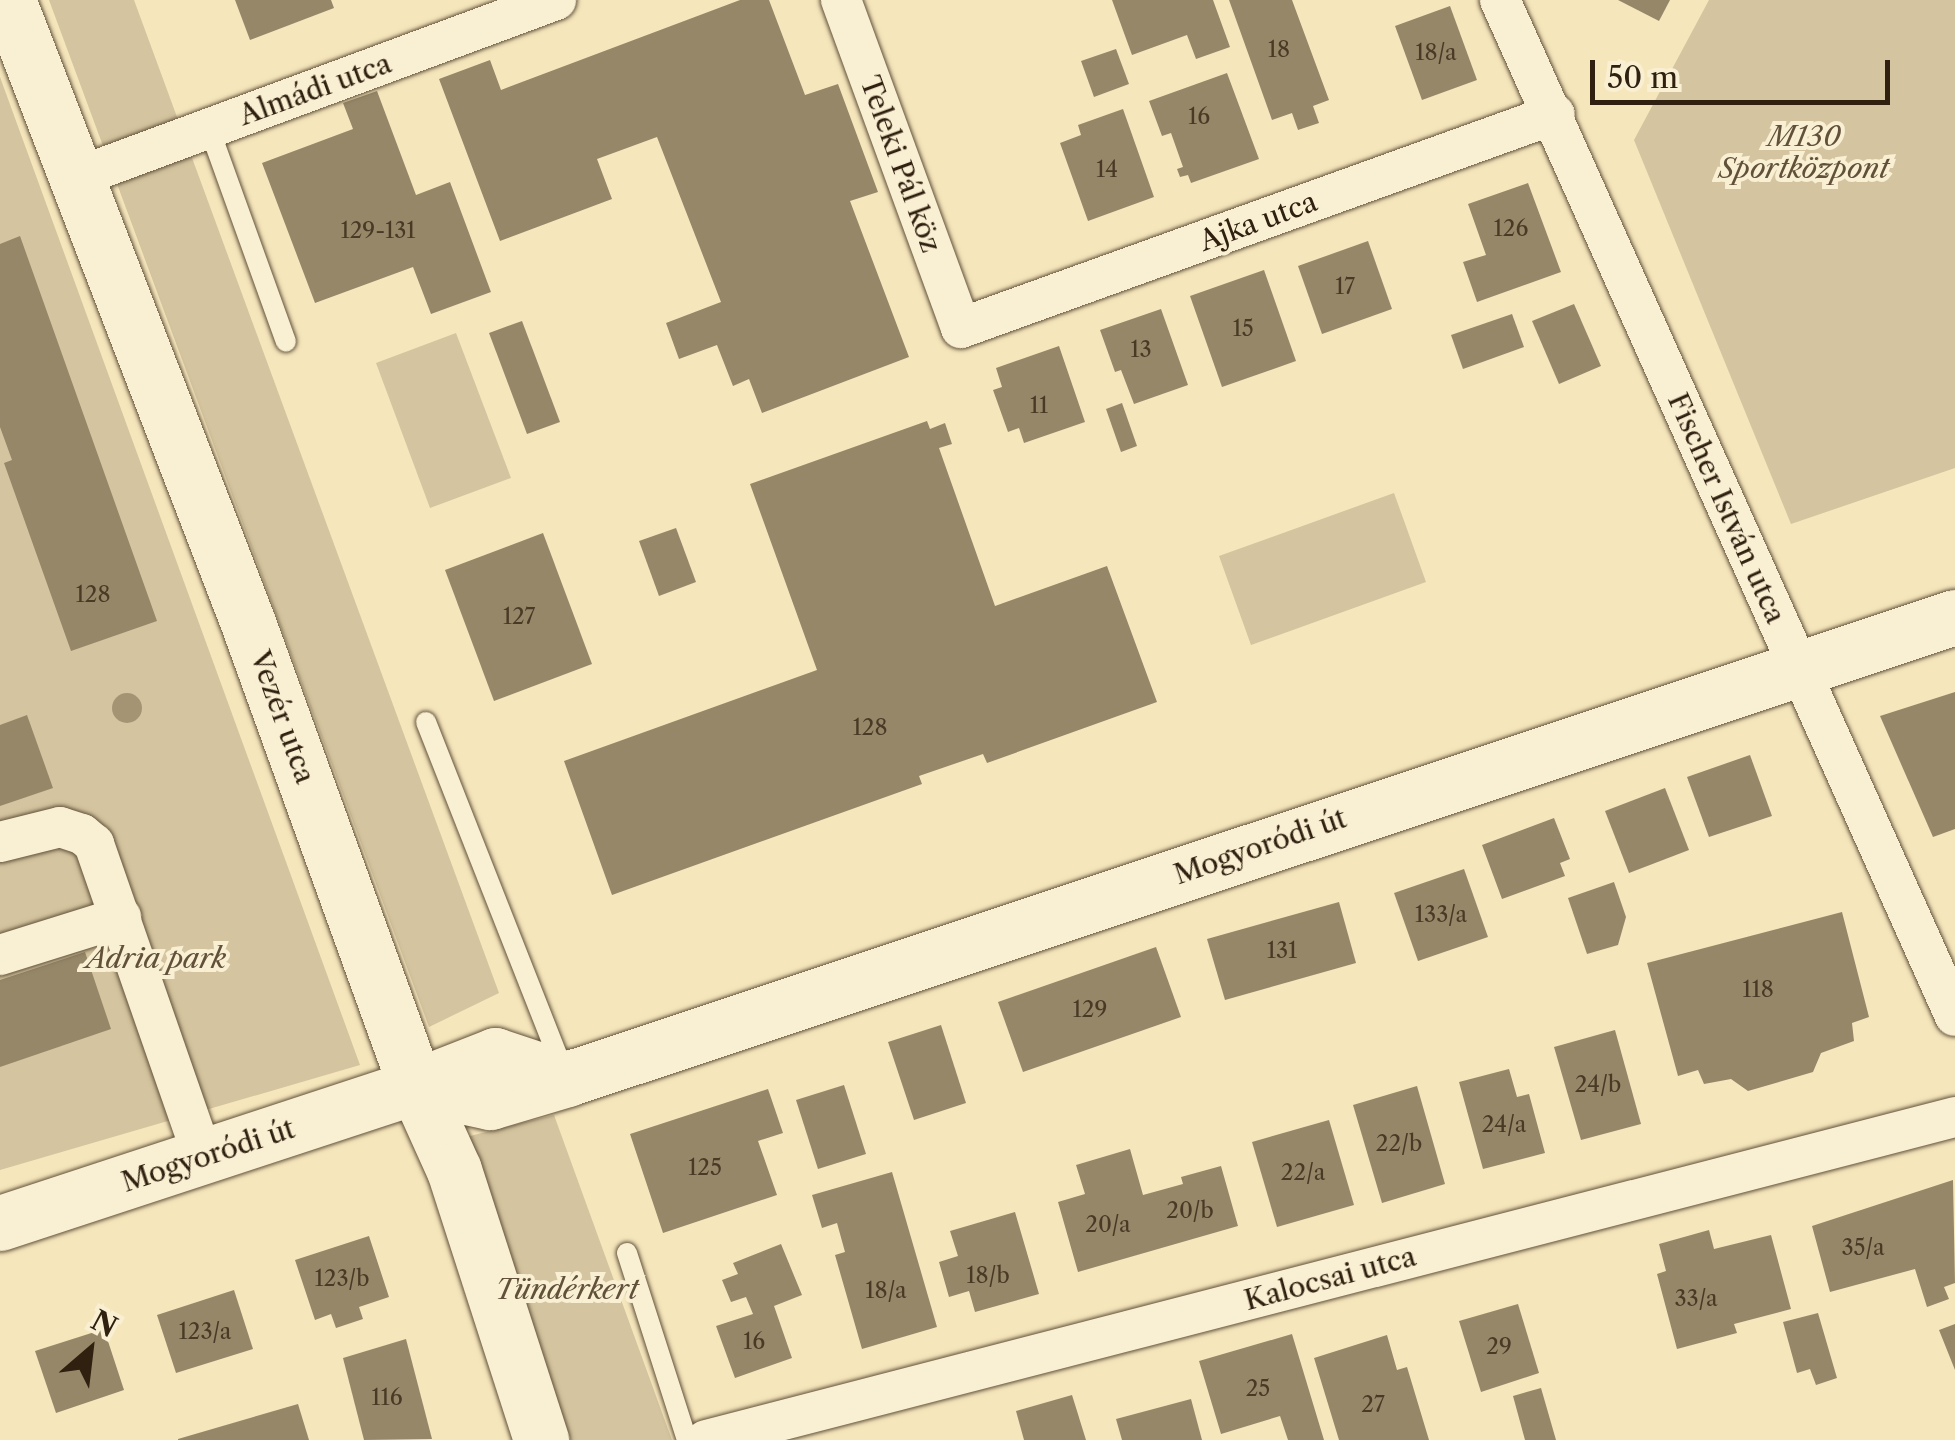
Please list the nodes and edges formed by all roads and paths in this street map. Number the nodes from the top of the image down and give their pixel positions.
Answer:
1 (8, 0) edge
2 (556, 0) edge
3 (841, 0) edge
4 (1500, 0) edge
5 (1555, 114) junction
6 (209, 128) junction
7 (75, 178) junction
8 (961, 328) joint
9 (286, 342) dead end
10 (1955, 617) edge
11 (1796, 666) junction
12 (426, 722) dead end
13 (0, 842) edge
14 (121, 917) junction
15 (0, 955) edge
16 (1955, 1016) edge
17 (567, 1079) junction
18 (416, 1086) junction
19 (1955, 1117) edge
20 (203, 1157) junction
21 (0, 1224) edge
22 (627, 1253) dead end
23 (541, 1440) edge
24 (688, 1440) edge
25 (706, 1440) edge

1 - 7 street, Vezér utca
2 - 6 street, Almádi utca
3 - 8 street, Teleki Pál köz
4 - 5 street, Fischer István utca
5 - 8 street, Ajka utca
5 - 11 street, Fischer István utca
6 - 7 street, Almádi utca
6 - 9 lane
7 - 18 street, Vezér utca
10 - 11 street, Mogyoródi út
11 - 16 street, Fischer István utca
11 - 17 street, Mogyoródi út
12 - 17 lane
13 - 14 street
14 - 15 street
14 - 20 street
17 - 18 street, Mogyoródi út
18 - 20 street, Mogyoródi út
18 - 23 street, Vezér utca
19 - 25 street, Kalocsai utca
20 - 21 street, Mogyoródi út
22 - 24 lane

